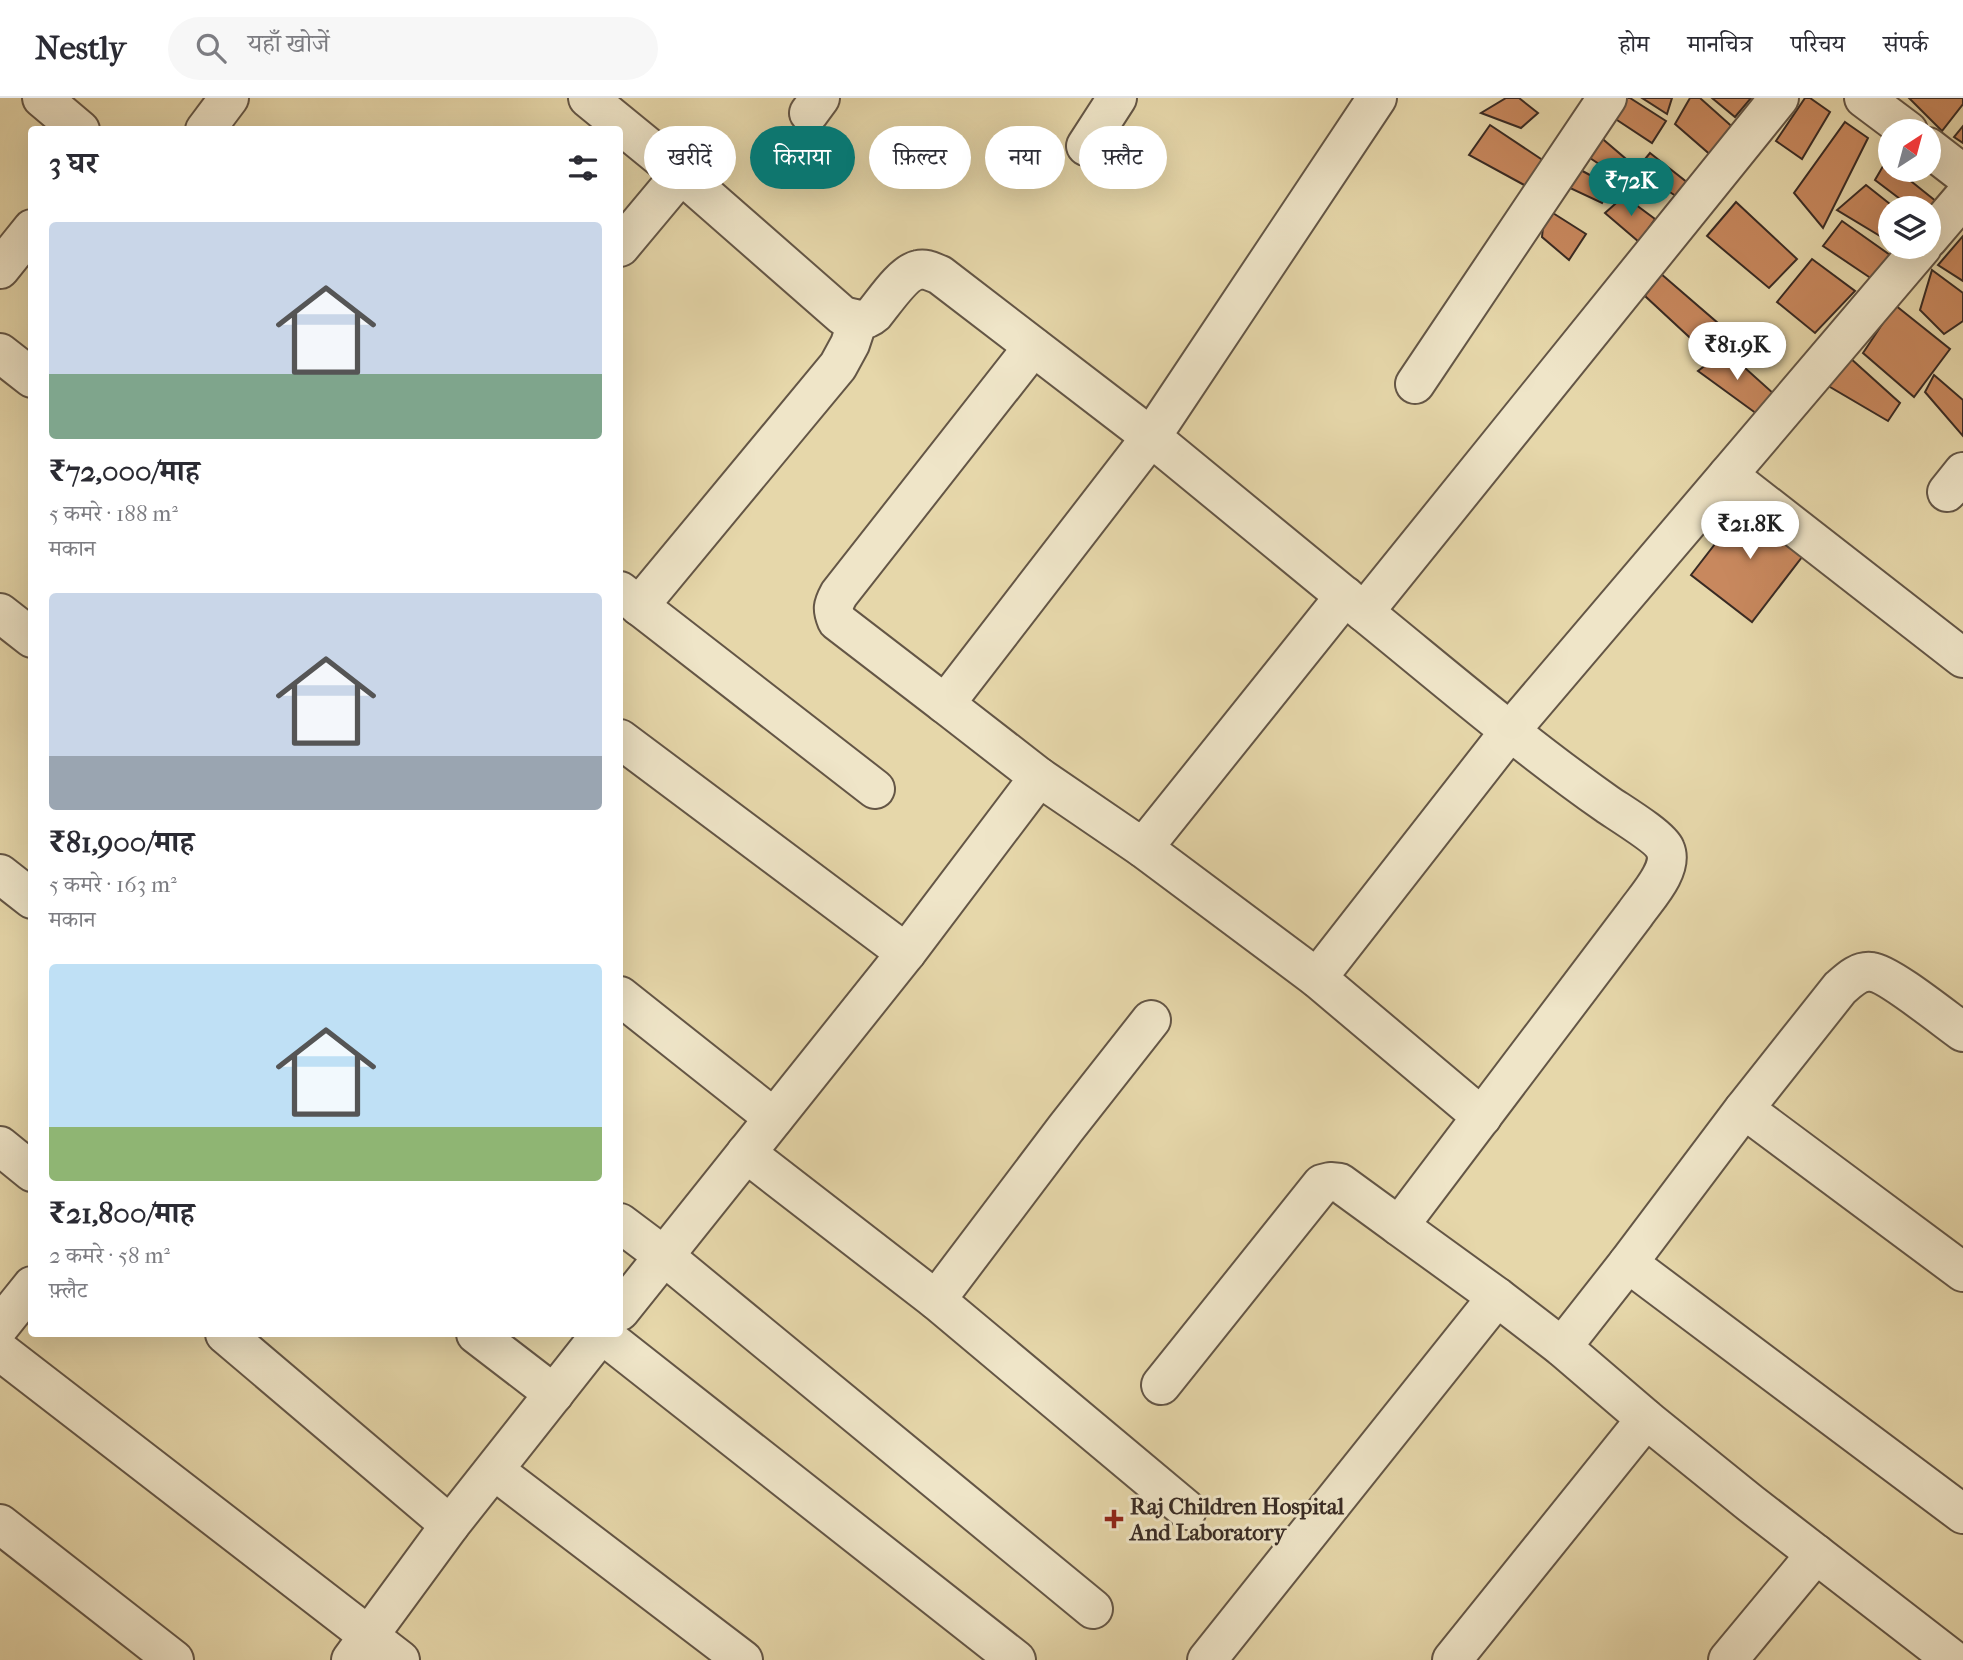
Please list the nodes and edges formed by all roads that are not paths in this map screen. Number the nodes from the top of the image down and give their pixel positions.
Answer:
1 (43, 98) edge
2 (229, 98) edge
3 (588, 98) edge
4 (1117, 98) edge
5 (1377, 98) edge
6 (1607, 98) edge
7 (1779, 98) edge
8 (1864, 98) edge
9 (1892, 119) edge
10 (75, 126) edge
11 (208, 126) edge
12 (622, 126) edge
13 (1099, 126) edge
14 (623, 127) edge
15 (644, 144) edge
16 (1941, 157) edge
17 (1963, 174) edge
18 (668, 189) edge
19 (698, 189) edge
20 (1963, 198) edge
21 (1941, 224) edge
22 (28, 234) edge
23 (623, 243) edge
24 (1912, 259) edge
25 (0, 269) edge
26 (858, 320) junction
27 (1033, 347) junction
28 (0, 353) edge
29 (28, 375) edge
30 (1415, 384) dead end
31 (1151, 437) junction
32 (1728, 475) junction
33 (629, 598) edge
34 (1354, 604) junction
35 (0, 613) edge
36 (28, 635) edge
37 (1963, 659) edge
38 (944, 704) junction
39 (1510, 731) junction
40 (623, 741) edge
41 (1039, 776) junction
42 (875, 789) dead end
43 (1143, 848) junction
44 (0, 874) edge
45 (28, 896) edge
46 (906, 953) junction
47 (1317, 978) junction
48 (623, 998) edge
49 (1151, 1020) dead end
50 (1963, 1032) edge
51 (1744, 1109) junction
52 (1482, 1117) junction
53 (774, 1118) junction
54 (0, 1146) edge
55 (746, 1153) junction
56 (28, 1169) edge
57 (623, 1225) edge
58 (1399, 1226) junction
59 (664, 1256) junction
60 (1628, 1263) junction
61 (1963, 1272) edge
62 (28, 1291) edge
63 (1497, 1297) junction
64 (936, 1300) junction
65 (623, 1307) edge
66 (0, 1326) edge
67 (229, 1337) edge
68 (480, 1337) edge
69 (599, 1337) edge
70 (605, 1337) edge
71 (1562, 1347) junction
72 (0, 1351) edge
73 (1161, 1385) dead end
74 (554, 1394) junction
75 (1646, 1419) junction
76 (495, 1471) junction
77 (1187, 1510) dead end
78 (1963, 1514) edge
79 (0, 1524) edge
80 (450, 1525) junction
81 (1816, 1554) junction
82 (1093, 1609) dead end
83 (359, 1648) edge
84 (174, 1660) edge
85 (400, 1660) edge
86 (743, 1660) edge
87 (1016, 1660) edge
88 (1207, 1660) edge
89 (1451, 1660) edge
90 (1728, 1660) edge
91 (1953, 1660) edge

1 - 10 street
2 - 11 street
3 - 12 street
4 - 13 street
5 - 31 street
6 - 30 street
7 - 34 street
8 - 9 street
14 - 15 street
16 - 17 street
18 - 23 street
19 - 26 street
20 - 21 street
22 - 25 street
24 - 32 street
26 - 27 street
26 - 33 street
27 - 31 street
27 - 38 street
28 - 29 street
31 - 34 street
31 - 38 street
32 - 37 street
32 - 39 street
33 - 42 street
34 - 39 street
34 - 43 street
35 - 36 street
38 - 41 street
39 - 47 street
39 - 52 street
40 - 46 street
41 - 43 street
41 - 46 street
43 - 47 street
44 - 45 street
46 - 53 street
47 - 52 street
48 - 53 street
49 - 64 street
50 - 51 street
51 - 60 street
51 - 61 street
52 - 58 street
53 - 55 street
54 - 56 street
55 - 59 street
55 - 64 street
57 - 59 street
58 - 63 street
58 - 73 street
59 - 65 street
59 - 82 street
60 - 71 street
60 - 78 street
62 - 66 street
63 - 71 street
63 - 88 street
64 - 77 street
67 - 80 street
68 - 74 street
69 - 74 street
70 - 87 street
71 - 75 street
72 - 83 street
74 - 76 street
75 - 81 street
75 - 89 street
76 - 80 street
76 - 86 street
79 - 84 street
80 - 83 street
81 - 90 street
81 - 91 street
83 - 85 street

